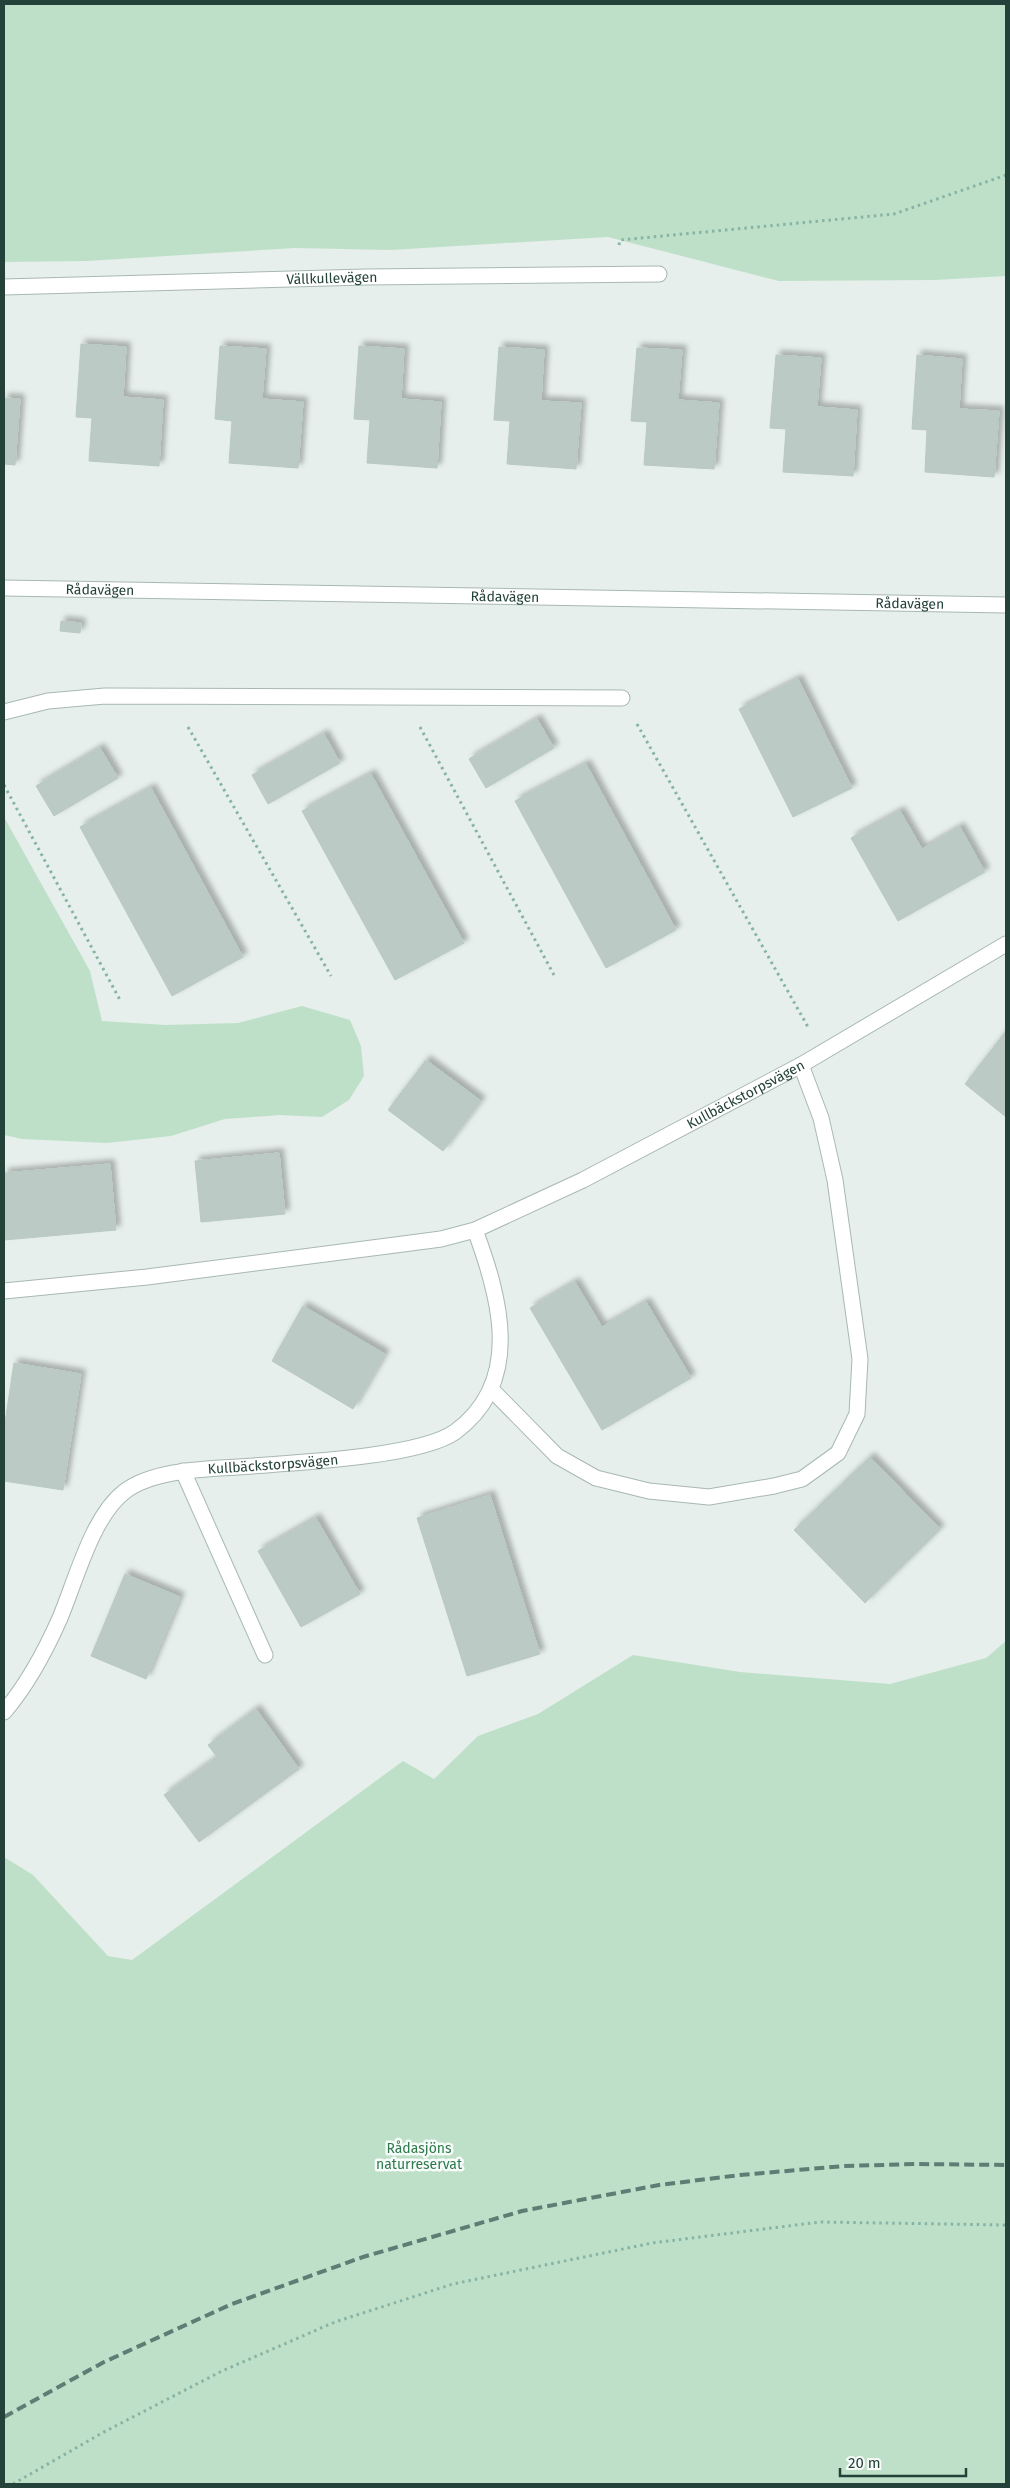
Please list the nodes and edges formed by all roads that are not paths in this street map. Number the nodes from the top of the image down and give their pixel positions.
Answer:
1 (659, 274) dead end
2 (4, 287) edge
3 (4, 588) edge
4 (1006, 605) edge
5 (622, 698) road end
6 (4, 712) edge
7 (1006, 944) edge
8 (801, 1065) junction
9 (475, 1230) junction
10 (4, 1291) edge
11 (492, 1389) junction
12 (183, 1471) junction
13 (265, 1655) dead end
14 (4, 1712) edge

1 - 2 street, Vällkullevägen
3 - 4 street, Rådavägen
5 - 6 street
7 - 8 street, Kullbäckstorpsvägen
8 - 9 street, Kullbäckstorpsvägen
8 - 11 street
9 - 10 street, Kullbäckstorpsvägen
9 - 11 street, Kullbäckstorpsvägen
11 - 12 street, Kullbäckstorpsvägen
12 - 13 street
12 - 14 street, Kullbäckstorpsvägen

